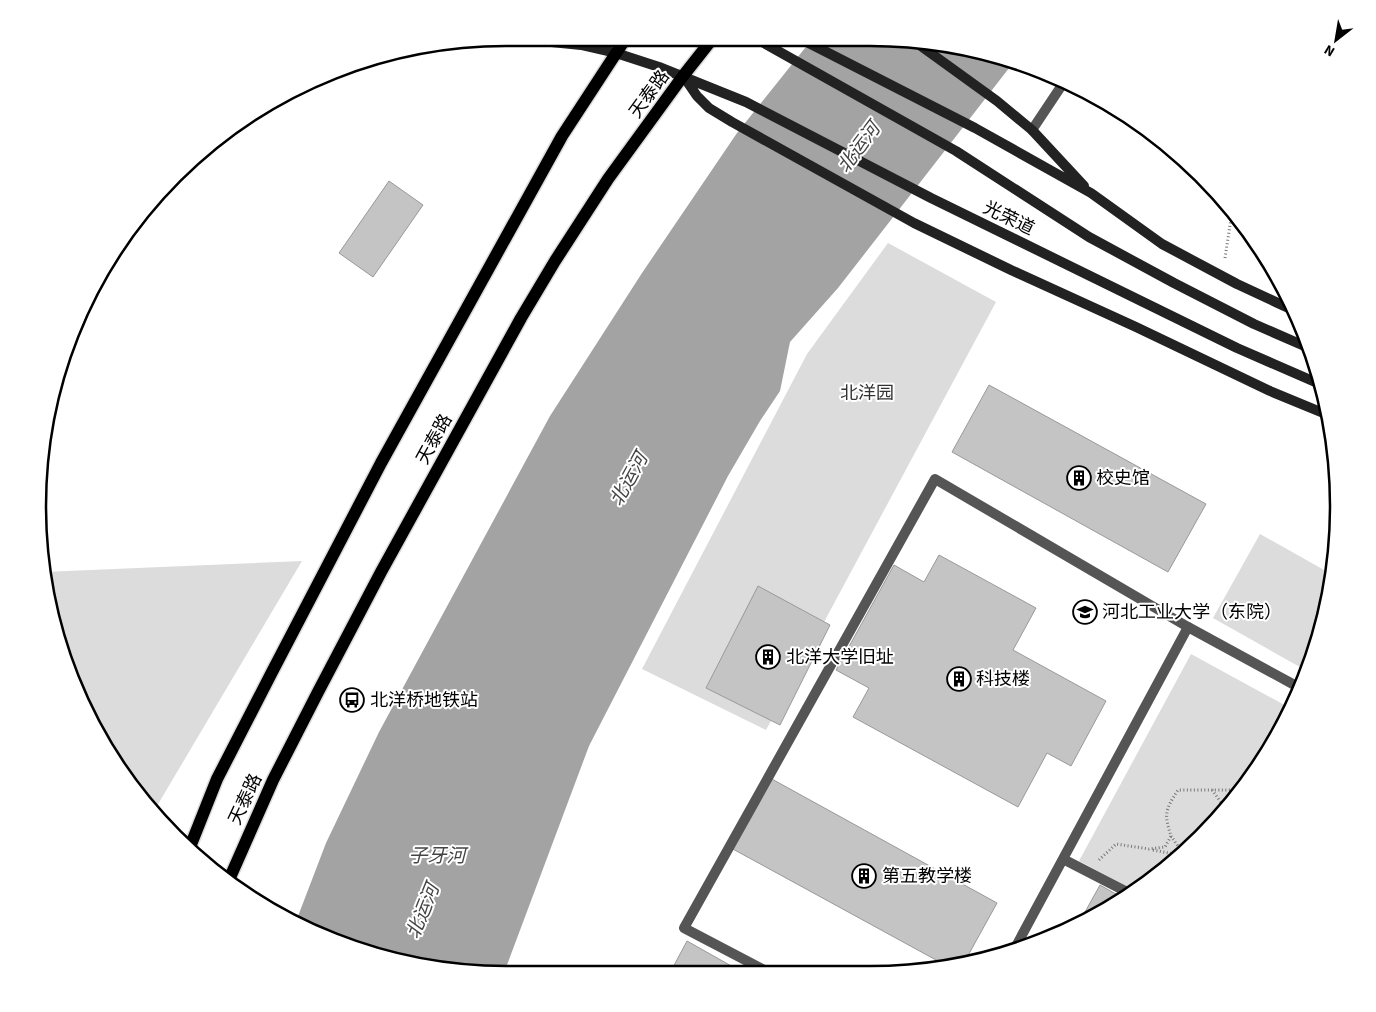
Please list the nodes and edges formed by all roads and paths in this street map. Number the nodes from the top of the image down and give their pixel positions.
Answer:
1 (585, 46) edge
2 (621, 46) edge
3 (707, 46) edge
4 (768, 46) edge
5 (816, 46) edge
6 (926, 50) edge
7 (616, 53) junction
8 (683, 76) junction
9 (1060, 88) edge
10 (1032, 130) junction
11 (1091, 193) junction
12 (1231, 221) edge
13 (1222, 276) junction
14 (1283, 305) edge
15 (1300, 344) edge
16 (1312, 381) edge
17 (1320, 412) edge
18 (1188, 627) junction
19 (1294, 685) edge
20 (1212, 790) junction
21 (1232, 790) edge
22 (1221, 803) edge
23 (1171, 836) junction
24 (192, 842) edge
25 (1178, 847) edge
26 (1149, 850) junction
27 (1171, 854) edge
28 (1063, 859) junction
29 (1088, 872) junction
30 (231, 875) edge
31 (1122, 890) edge
32 (1019, 941) edge
33 (757, 966) edge

1 - 7 main road, 光荣道
2 - 7 main road, 天泰路
3 - 8 main road, 天泰路
4 - 15 main road, 光荣道
5 - 11 main road
6 - 10 main road
7 - 8 main road, 光荣道
7 - 24 main road, 天泰路
8 - 16 main road, 光荣道
8 - 17 main road
8 - 30 main road, 天泰路
9 - 10 street
10 - 11 main road
11 - 13 main road
12 - 13 path
13 - 14 main road
18 - 19 street
18 - 28 street
18 - 33 street
20 - 21 path
20 - 22 path
20 - 23 path
23 - 25 path
23 - 26 path
26 - 27 path
26 - 29 path
28 - 29 street
28 - 32 street
29 - 31 street

